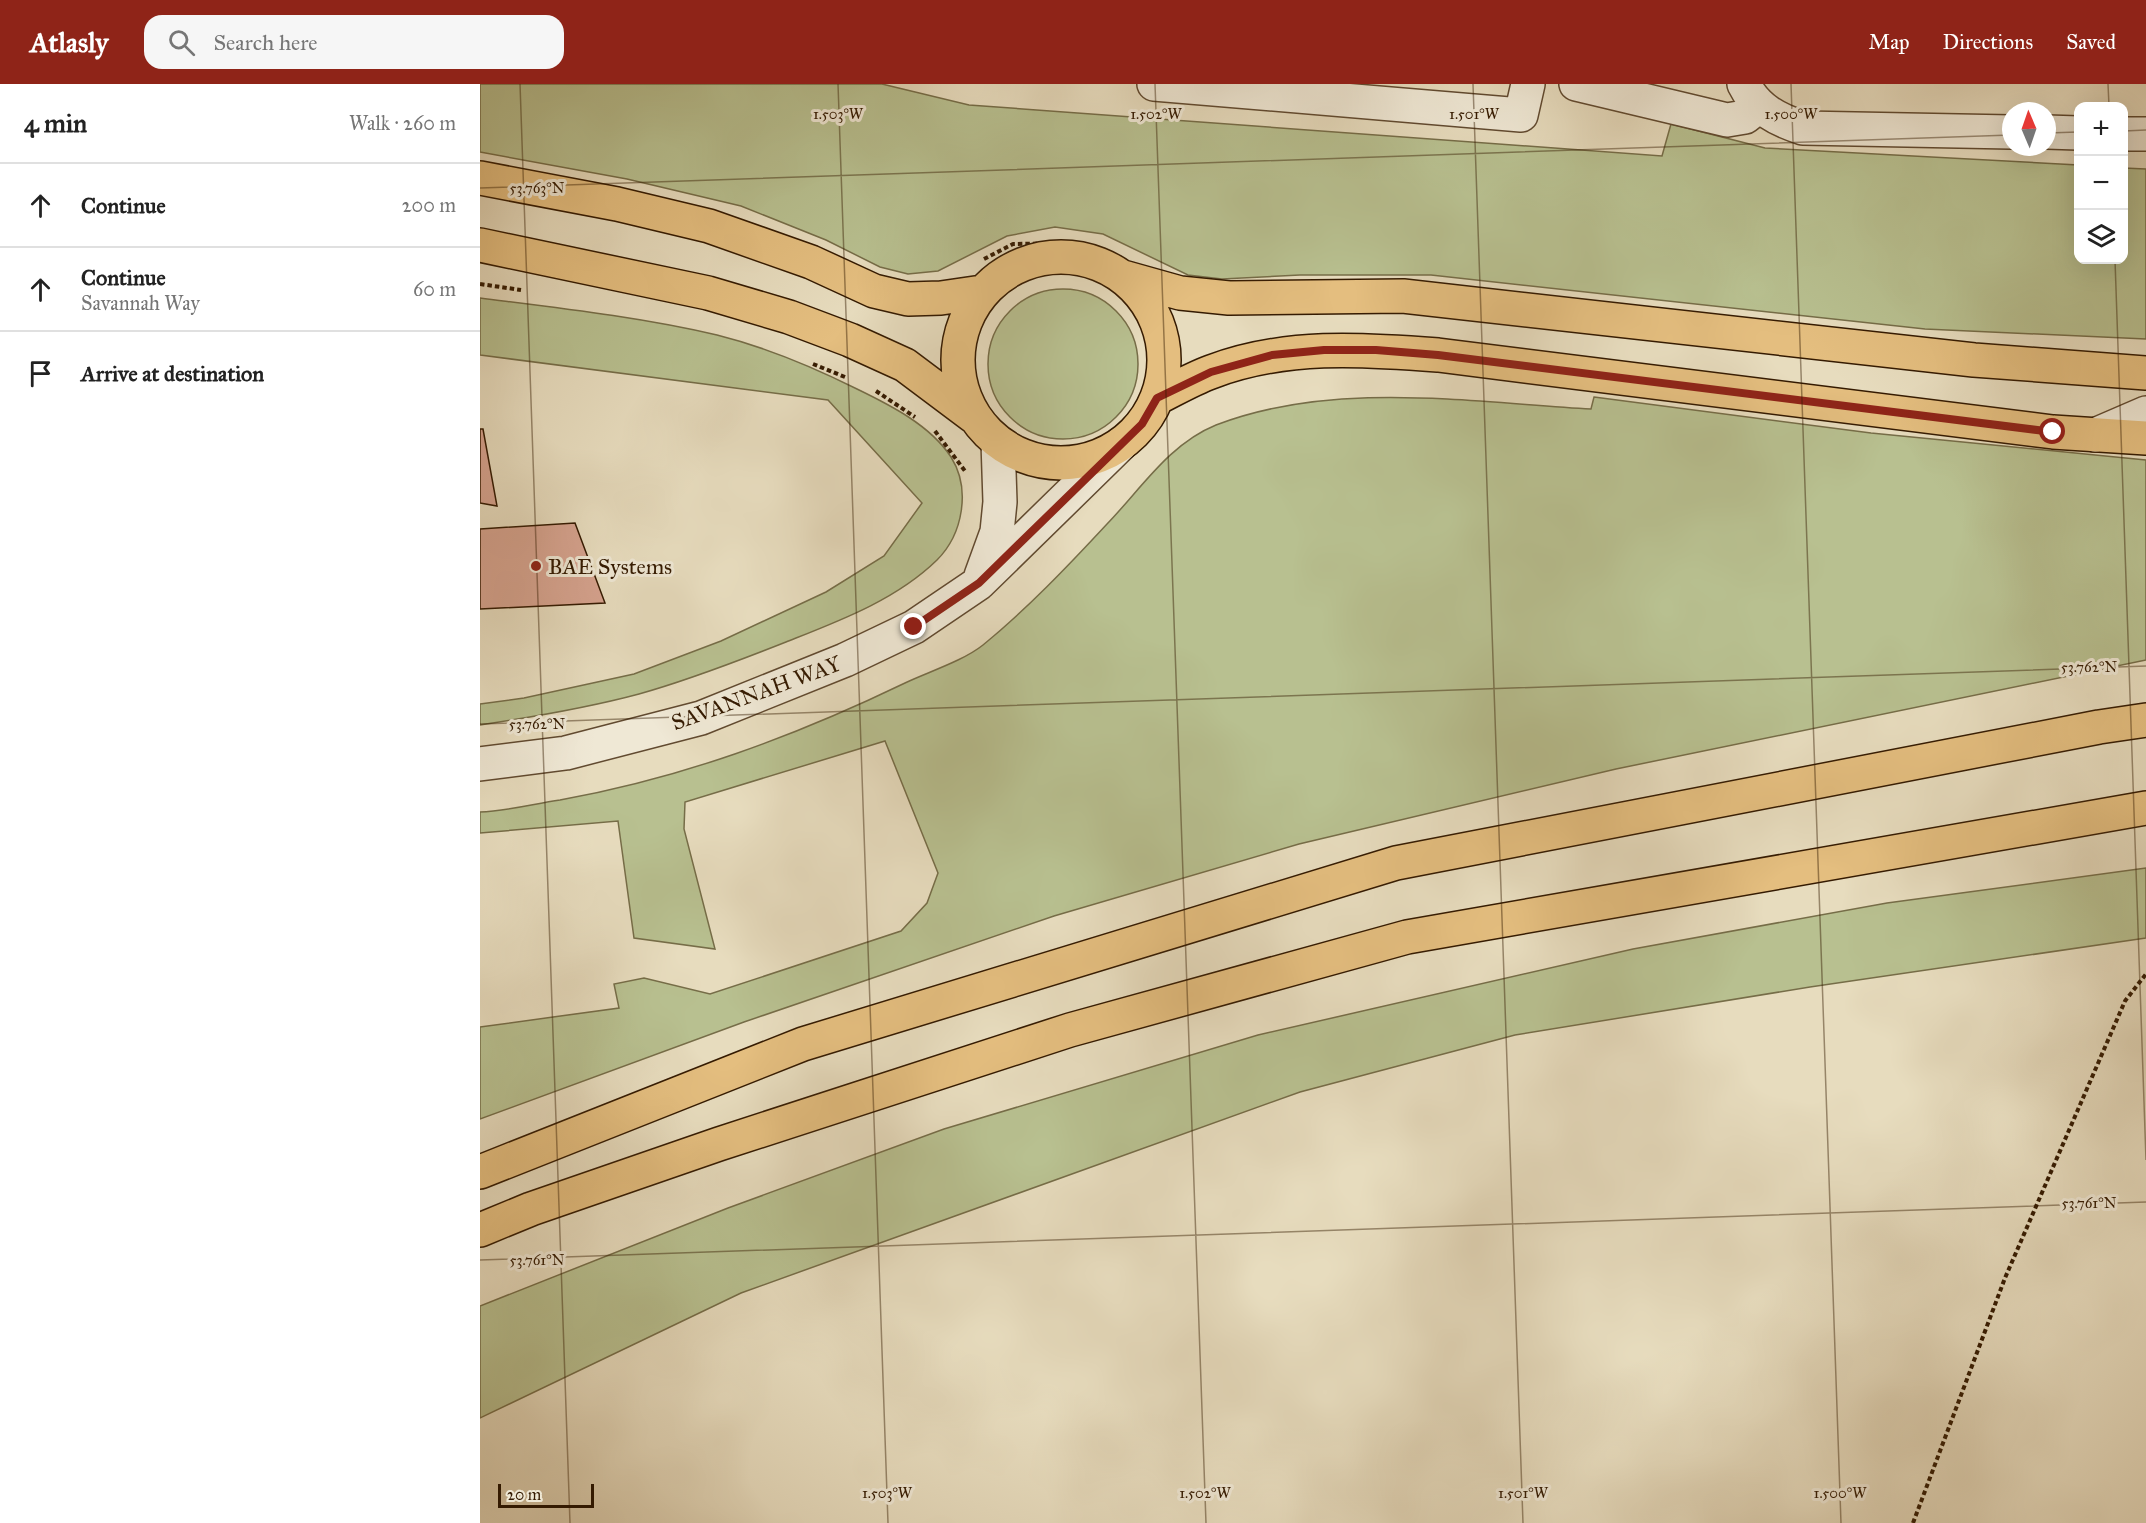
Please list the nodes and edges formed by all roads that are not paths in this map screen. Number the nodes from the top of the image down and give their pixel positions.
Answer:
1 (1154, 84) edge
2 (1528, 84) edge
3 (1575, 84) edge
4 (1751, 95) edge
5 (2002, 132) edge
6 (2056, 132) edge
7 (2074, 133) edge
8 (2128, 134) edge
9 (2146, 134) edge
10 (480, 178) edge
11 (480, 245) edge
12 (1113, 265) junction
13 (982, 292) junction
14 (2146, 373) edge
15 (1157, 398) junction
16 (2146, 413) edge
17 (974, 416) junction
18 (2095, 435) junction
19 (2146, 438) edge
20 (998, 442) junction
21 (1121, 444) junction
22 (979, 583) junction
23 (2146, 719) edge
24 (480, 764) edge
25 (2146, 810) edge
26 (480, 1172) edge
27 (480, 1230) edge

1 - 2 street
3 - 4 street
4 - 5 street
6 - 7 street
8 - 9 street
10 - 13 main road
11 - 17 main road
12 - 13 main road
12 - 14 main road
12 - 15 main road
13 - 17 main road
15 - 18 main road
15 - 21 main road
16 - 18 street
17 - 20 main road
18 - 19 main road
20 - 21 main road
20 - 22 street
21 - 22 street, SAVANNAH WAY
22 - 24 street, SAVANNAH WAY
23 - 26 main road
25 - 27 main road

